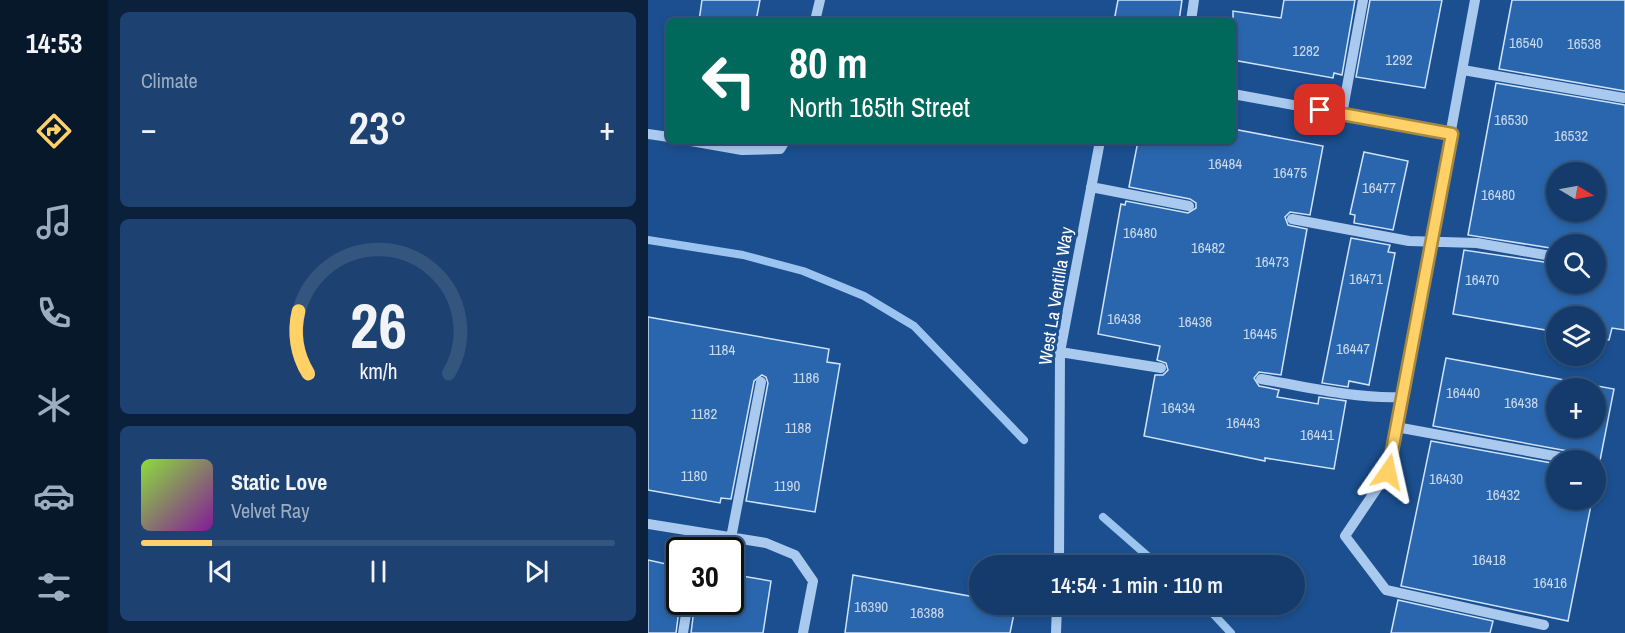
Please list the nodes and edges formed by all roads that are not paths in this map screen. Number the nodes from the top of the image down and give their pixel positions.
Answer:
1 (820, 0) edge
2 (1194, 0) edge
3 (1363, 0) edge
4 (1475, 0) edge
5 (816, 18) edge
6 (1191, 18) edge
7 (1463, 70) junction
8 (1236, 95) edge
9 (1624, 98) edge
10 (1342, 114) junction
11 (648, 134) edge
12 (1452, 134) junction
13 (666, 137) edge
14 (708, 144) edge
15 (1099, 144) edge
16 (782, 145) edge
17 (1091, 187) junction
18 (1189, 206) dead end
19 (1292, 219) dead end
20 (1431, 243) junction
21 (1546, 255) edge
22 (1060, 352) junction
23 (1161, 369) dead end
24 (1261, 379) dead end
25 (761, 382) dead end
26 (1402, 397) junction
27 (1396, 427) junction
28 (1546, 454) edge
29 (648, 524) edge
30 (700, 532) junction
31 (699, 537) edge
32 (726, 537) edge
33 (731, 537) edge
34 (744, 540) edge
35 (1059, 555) edge
36 (686, 615) edge
37 (1057, 615) edge
38 (1544, 625) dead end
39 (683, 633) edge
40 (803, 633) edge
41 (1056, 633) edge

1 - 5 street
2 - 6 street
3 - 10 street
4 - 7 street
7 - 9 street
7 - 12 street
8 - 10 street
10 - 12 street
11 - 13 street
12 - 20 street
14 - 16 street
15 - 17 street, West La Ventilla Way
17 - 18 street
17 - 22 street, West La Ventilla Way
19 - 20 street
20 - 21 street
20 - 26 street
22 - 23 street
22 - 35 street, West La Ventilla Way
24 - 26 street
25 - 33 street
26 - 27 street
27 - 28 street
27 - 38 street
29 - 30 street
30 - 31 street
30 - 32 street
34 - 40 street
36 - 39 street
37 - 41 street

